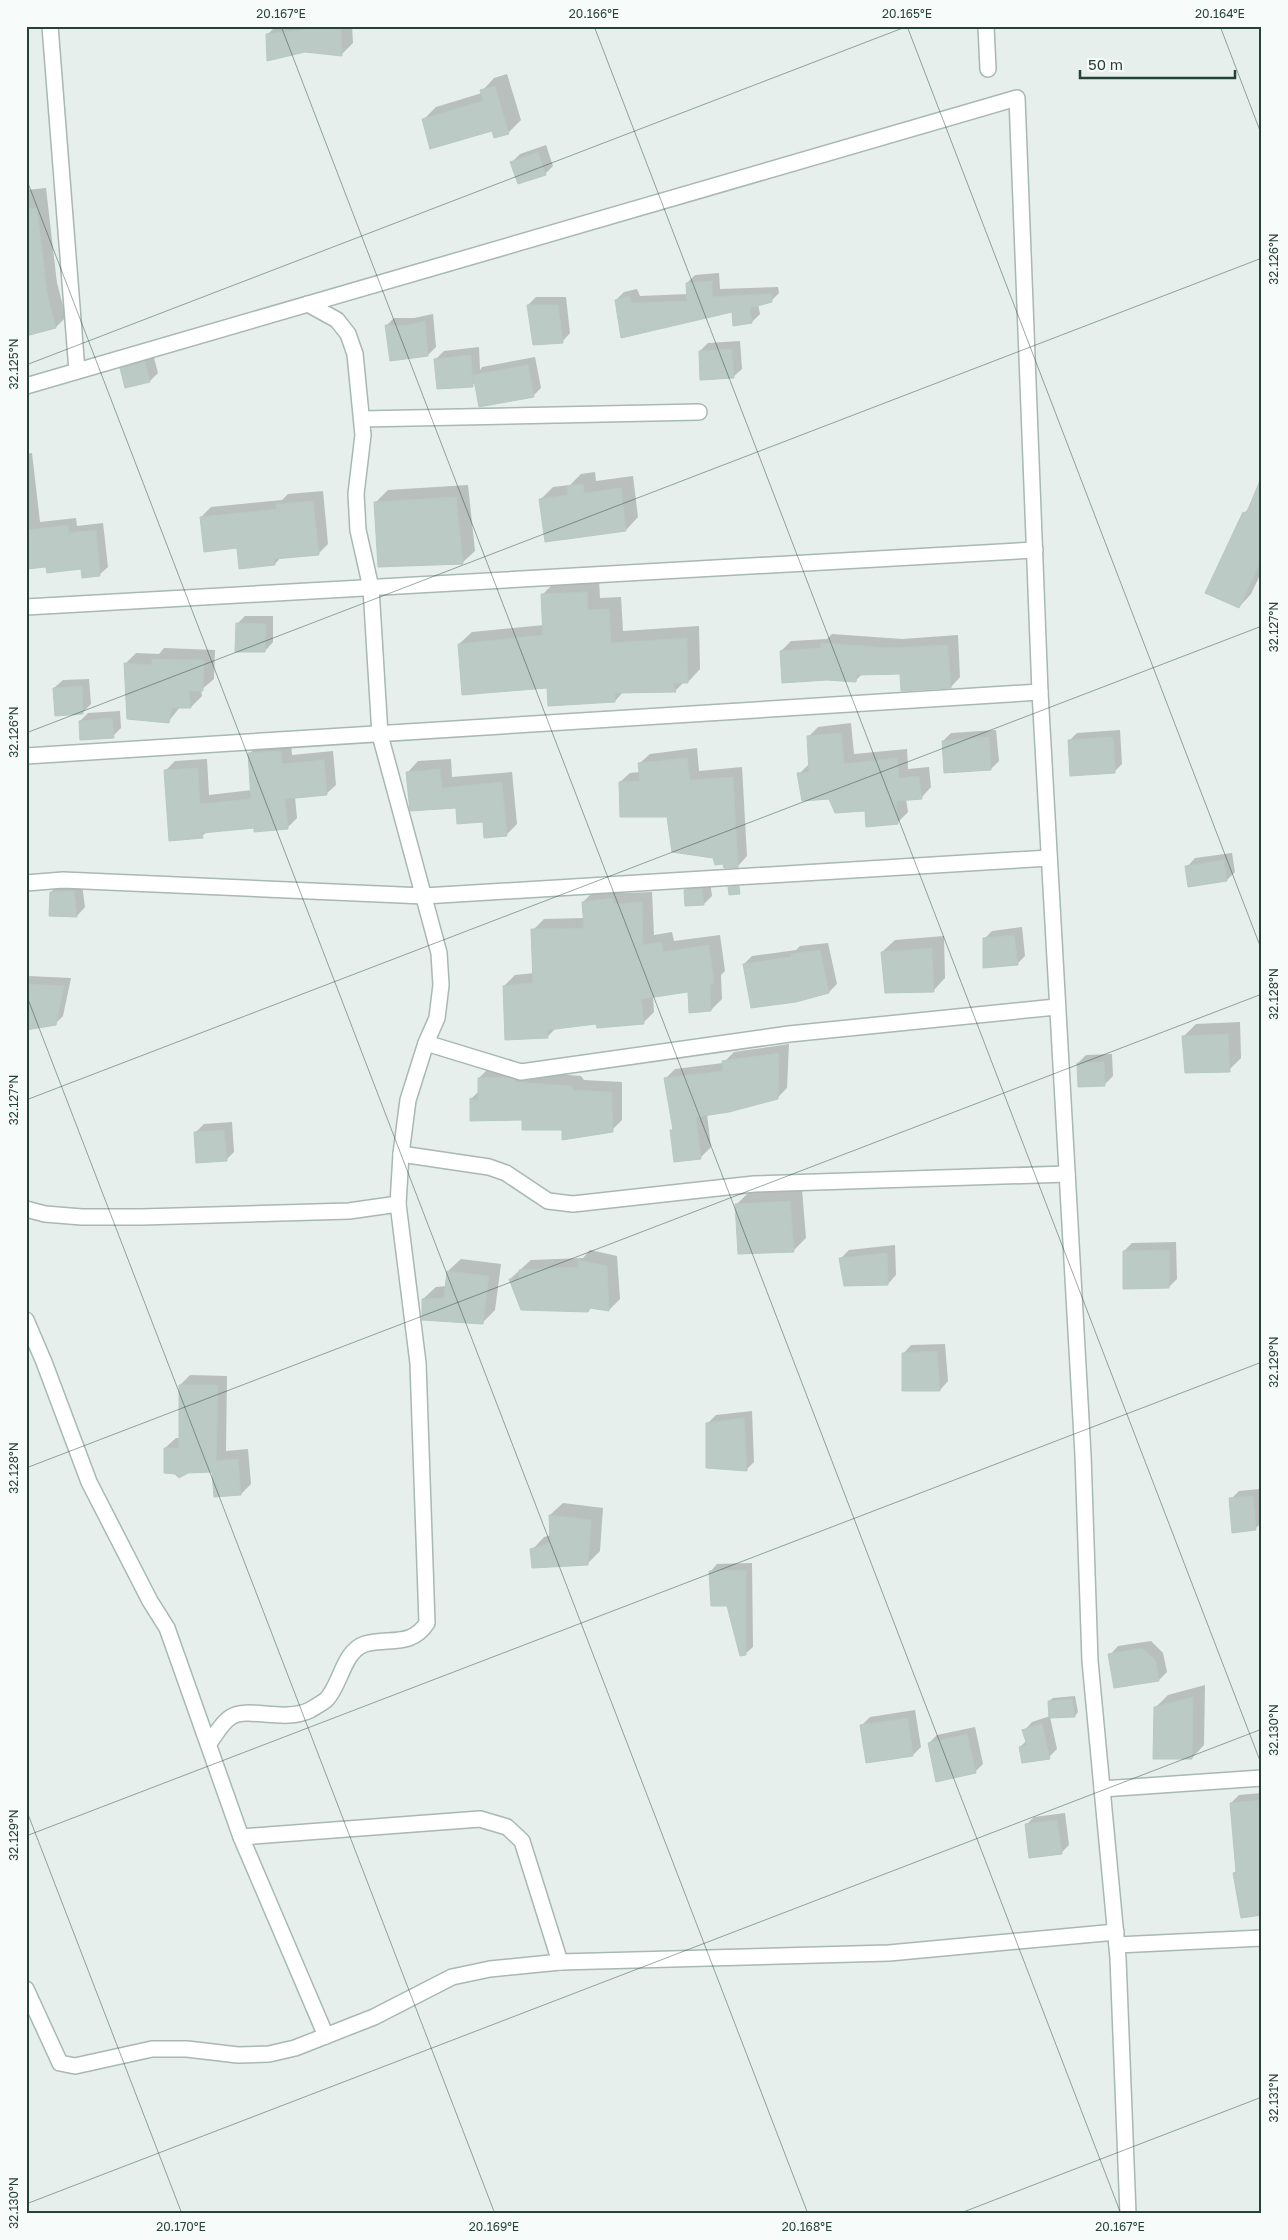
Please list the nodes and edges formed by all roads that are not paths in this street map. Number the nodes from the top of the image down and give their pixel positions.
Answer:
1 (50, 26) edge
2 (986, 26) edge
3 (988, 69) dead end
4 (308, 304) junction
5 (77, 371) junction
6 (26, 386) edge
7 (699, 412) dead end
8 (362, 419) junction
9 (1035, 550) junction
10 (371, 588) junction
11 (26, 607) edge
12 (1040, 692) junction
13 (380, 735) junction
14 (26, 756) edge
15 (1049, 858) junction
16 (26, 884) edge
17 (424, 896) junction
18 (1056, 1007) junction
19 (426, 1043) junction
20 (401, 1154) junction
21 (1067, 1174) junction
22 (398, 1204) junction
23 (26, 1209) edge
24 (26, 1320) edge
25 (209, 1744) junction
26 (1262, 1778) edge
27 (1102, 1789) junction
28 (241, 1837) junction
29 (1117, 1938) junction
30 (1262, 1938) edge
31 (560, 1962) junction
32 (26, 1989) edge
33 (326, 2036) junction
34 (1128, 2214) edge

1 - 5 street
2 - 3 street
4 - 5 street
4 - 8 street
4 - 9 street
5 - 6 street
7 - 8 street
8 - 10 street
9 - 10 street
9 - 12 street
10 - 11 street
10 - 13 street
12 - 13 street
12 - 15 street
13 - 14 street
13 - 17 street
15 - 17 street
15 - 18 street
16 - 17 street
17 - 19 street
18 - 19 street
18 - 21 street
19 - 20 street
20 - 21 street
20 - 22 street
21 - 27 street
22 - 23 street
22 - 25 street
24 - 25 street
25 - 28 street
26 - 27 street
27 - 29 street
28 - 31 street
28 - 33 street
29 - 30 street
29 - 31 street
29 - 34 street
31 - 33 street
32 - 33 street

